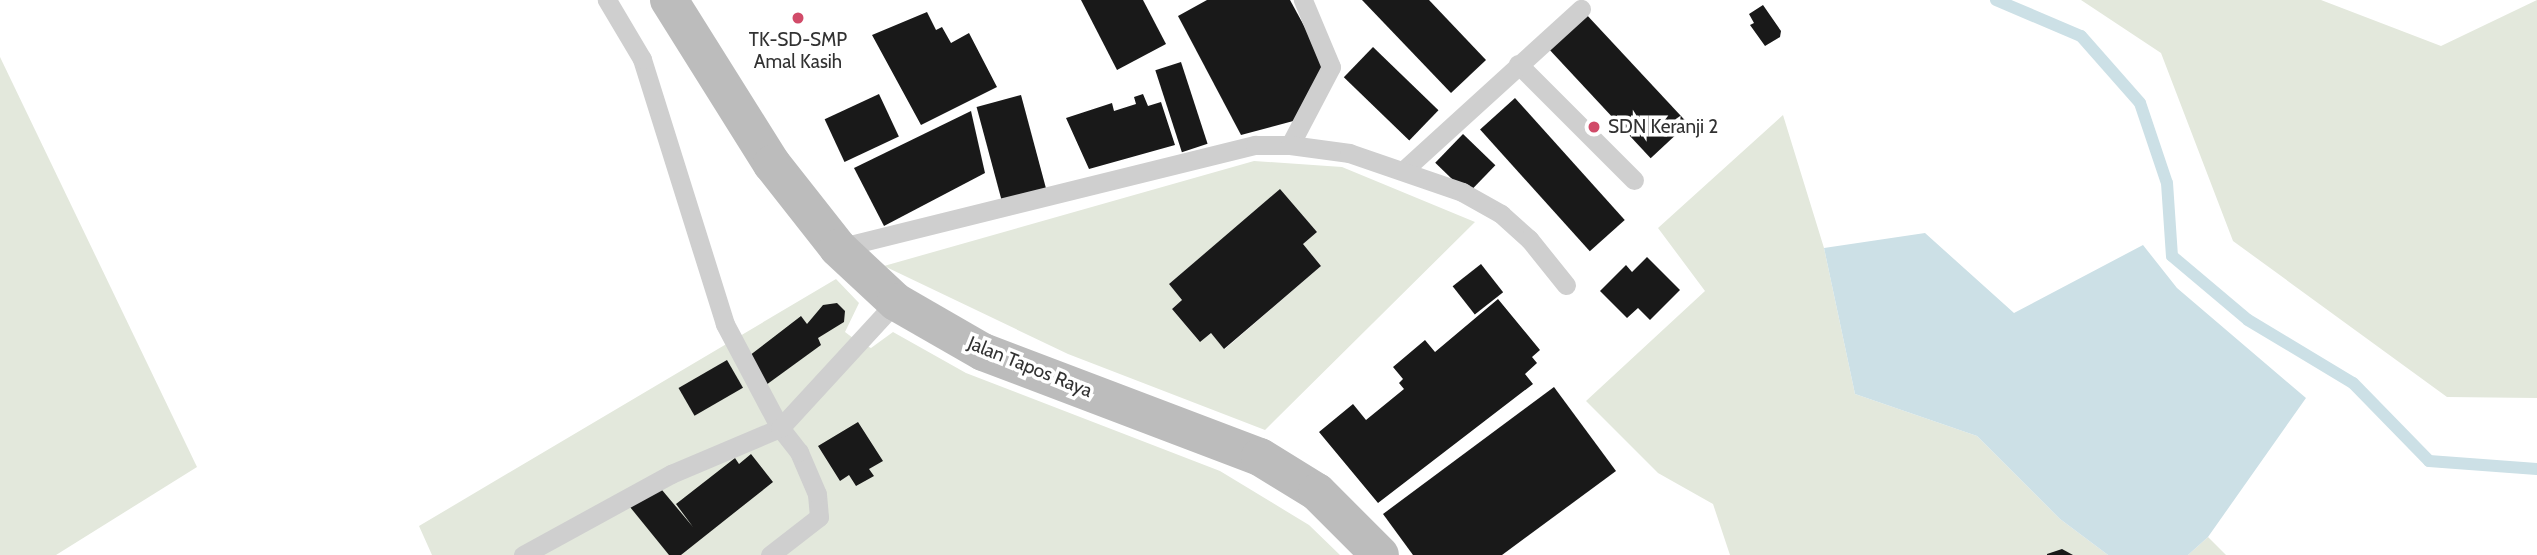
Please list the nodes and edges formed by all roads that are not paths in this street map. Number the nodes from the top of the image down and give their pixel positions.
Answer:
1 (607, 0) edge
2 (669, 0) edge
3 (1303, 0) edge
4 (1581, 9) dead end
5 (1518, 64) junction
6 (1290, 145) junction
7 (1405, 169) junction
8 (1634, 180) dead end
9 (838, 248) junction
10 (1566, 285) dead end
11 (896, 302) junction
12 (780, 428) junction
13 (523, 555) edge
14 (770, 555) edge
15 (1380, 555) edge

1 - 12 lane
2 - 9 main road, Jalan Tapos Raya
3 - 6 lane
4 - 5 lane
5 - 7 lane
5 - 8 lane
6 - 7 lane
6 - 9 lane
7 - 10 lane
9 - 11 main road, Jalan Tapos Raya
11 - 12 lane
11 - 15 main road, Jalan Tapos Raya
12 - 13 lane
12 - 14 lane

